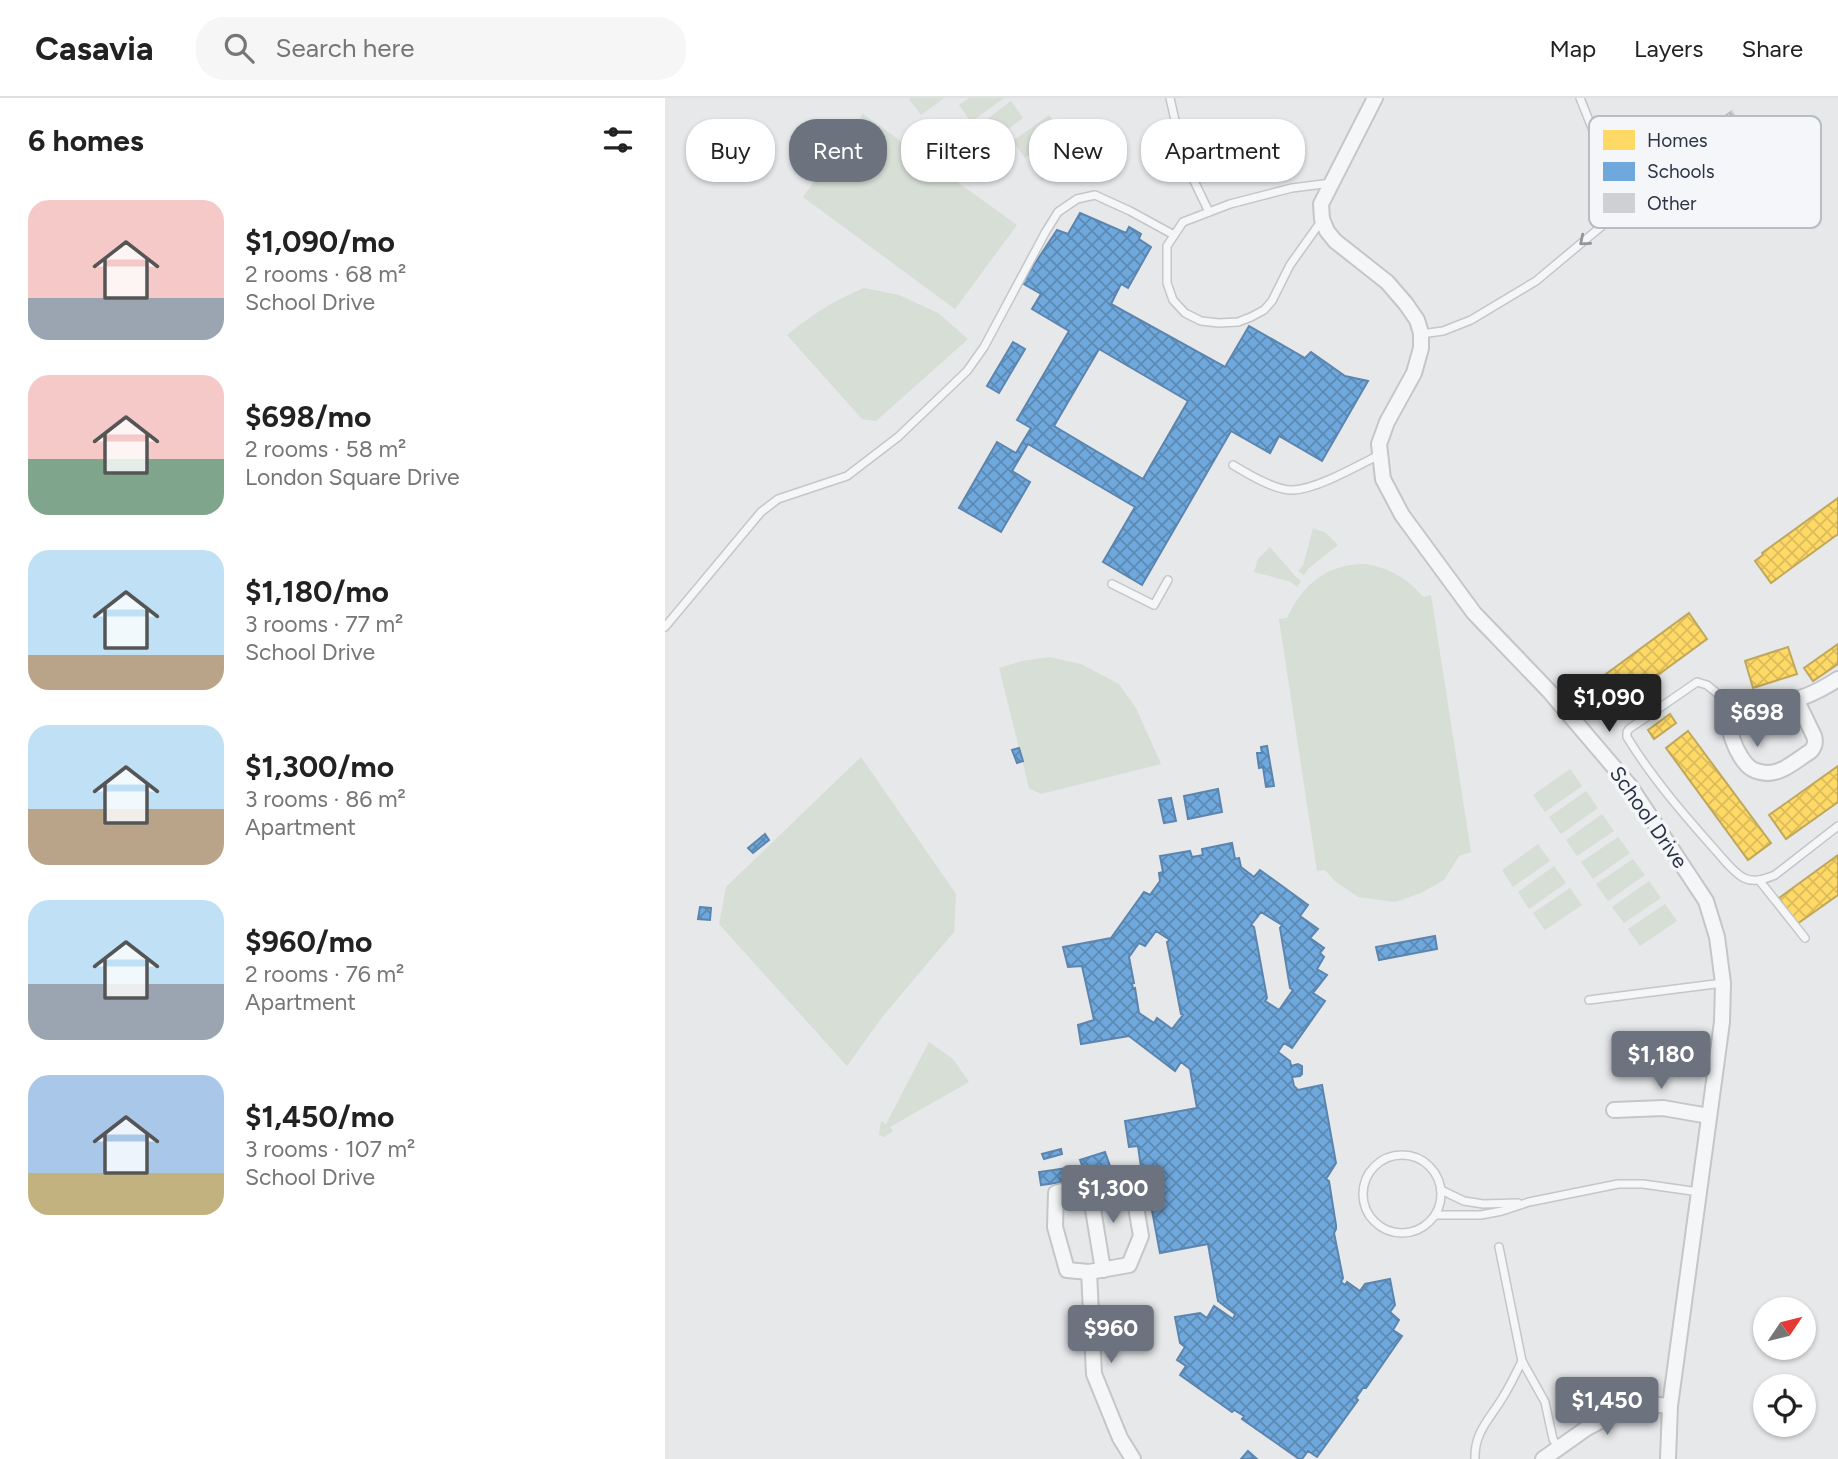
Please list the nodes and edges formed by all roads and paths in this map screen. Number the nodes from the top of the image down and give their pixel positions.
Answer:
1 (1170, 98) edge
2 (1375, 98) edge
3 (1580, 98) edge
4 (1589, 120) edge
5 (1332, 182) junction
6 (1209, 212) junction
7 (1322, 219) junction
8 (1599, 228) edge
9 (1174, 235) junction
10 (1421, 334) junction
11 (1380, 455) junction
12 (1233, 465) dead end
13 (1168, 580) dead end
14 (1112, 584) dead end
15 (665, 627) edge
16 (1838, 679) edge
17 (1797, 699) junction
18 (1734, 707) junction
19 (1838, 826) edge
20 (1759, 880) junction
21 (1805, 938) dead end
22 (1723, 983) junction
23 (1589, 1000) dead end
24 (1614, 1110) dead end
25 (1709, 1116) junction
26 (1090, 1185) junction
27 (1441, 1189) junction
28 (1699, 1192) junction
29 (1529, 1202) junction
30 (1435, 1215) junction
31 (1499, 1247) dead end
32 (1096, 1271) junction
33 (1522, 1361) junction
34 (1670, 1406) junction
35 (1559, 1448) junction
36 (1133, 1459) edge
37 (1475, 1459) edge
38 (1543, 1459) edge
39 (1668, 1459) edge

1 - 6 lane
2 - 5 street
3 -> 4 lane
5 - 6 lane
5 - 7 street
6 - 9 lane
7 - 9 lane
7 - 10 street
8 -> 10 lane
9 - 15 lane
10 - 11 street, School Drive
11 - 12 lane
11 - 22 street, School Drive
13 - 14 lane
16 - 17 street
17 - 18 street
17 - 18 street
18 - 20 lane
19 - 20 lane
20 - 21 lane
22 - 23 lane
22 - 25 street, School Drive
24 - 25 street
25 - 28 street, School Drive
26 - 32 street
26 - 32 street
26 - 32 street
27 - 29 lane
27 - 30 lane
27 - 30 lane
28 - 29 lane
28 - 34 street, School Drive
29 - 30 lane
31 - 33 lane
32 - 36 street
33 - 35 lane
33 - 37 lane
34 - 35 street
34 - 39 street, School Drive
35 - 38 street

